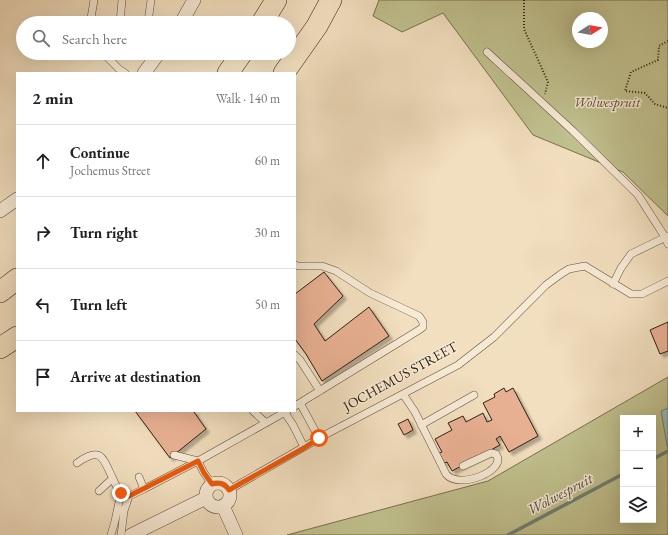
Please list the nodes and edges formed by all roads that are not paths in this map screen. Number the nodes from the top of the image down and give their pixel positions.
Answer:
1 (94, 0) edge
2 (122, 0) edge
3 (151, 0) edge
4 (194, 0) edge
5 (276, 0) edge
6 (331, 0) edge
7 (91, 16) edge
8 (121, 16) edge
9 (149, 16) edge
10 (185, 16) edge
11 (266, 16) edge
12 (487, 52) dead end
13 (296, 56) edge
14 (110, 60) edge
15 (154, 60) edge
16 (237, 60) edge
17 (293, 60) edge
18 (124, 72) edge
19 (145, 72) edge
20 (229, 72) edge
21 (285, 72) edge
22 (16, 200) edge
23 (0, 211) edge
24 (667, 239) edge
25 (296, 265) edge
26 (16, 280) edge
27 (668, 282) edge
28 (613, 284) junction
29 (0, 292) edge
30 (16, 338) edge
31 (0, 348) edge
32 (296, 356) edge
33 (320, 391) junction
34 (403, 394) junction
35 (474, 395) dead end
36 (297, 404) edge
37 (254, 412) edge
38 (286, 412) edge
39 (266, 423) junction
40 (421, 425) junction
41 (319, 438) junction
42 (304, 448) junction
43 (174, 454) dead end
44 (198, 461) junction
45 (77, 462) dead end
46 (463, 466) dead end
47 (139, 477) dead end
48 (112, 479) junction
49 (212, 484) junction
50 (144, 489) junction
51 (229, 490) junction
52 (99, 491) dead end
53 (121, 493) junction
54 (129, 496) junction
55 (206, 498) junction
56 (223, 506) junction
57 (111, 535) edge
58 (121, 535) edge
59 (131, 535) edge
60 (236, 535) edge

1 - 7 lane
2 - 8 lane
3 - 9 lane
4 - 10 street
5 - 11 main road
6 - 13 main road
12 - 24 lane
14 - 18 lane
15 - 19 street
16 - 20 main road
17 - 21 main road
22 - 23 street
24 - 28 lane
25 - 33 lane
26 - 29 main road
27 - 28 lane, JOCHEMUS STREET
28 - 34 lane, JOCHEMUS STREET
30 - 31 main road
32 - 33 lane
33 - 36 lane
34 - 40 lane
34 - 41 lane, JOCHEMUS STREET
35 - 40 lane
36 - 41 lane
37 - 39 lane
38 - 39 lane
38 - 42 lane
39 - 44 lane
40 - 46 lane
41 - 42 lane, JOCHEMUS STREET
42 - 51 lane, JOCHEMUS STREET
43 - 44 lane
44 - 49 lane
44 - 50 lane
45 - 48 lane
47 - 50 lane
48 - 52 lane
48 - 53 lane
49 - 51 street
49 - 55 street
50 - 54 lane
51 - 56 street
53 - 54 lane
53 - 57 lane
54 - 58 lane
55 - 56 street
55 - 59 street
56 - 60 street

